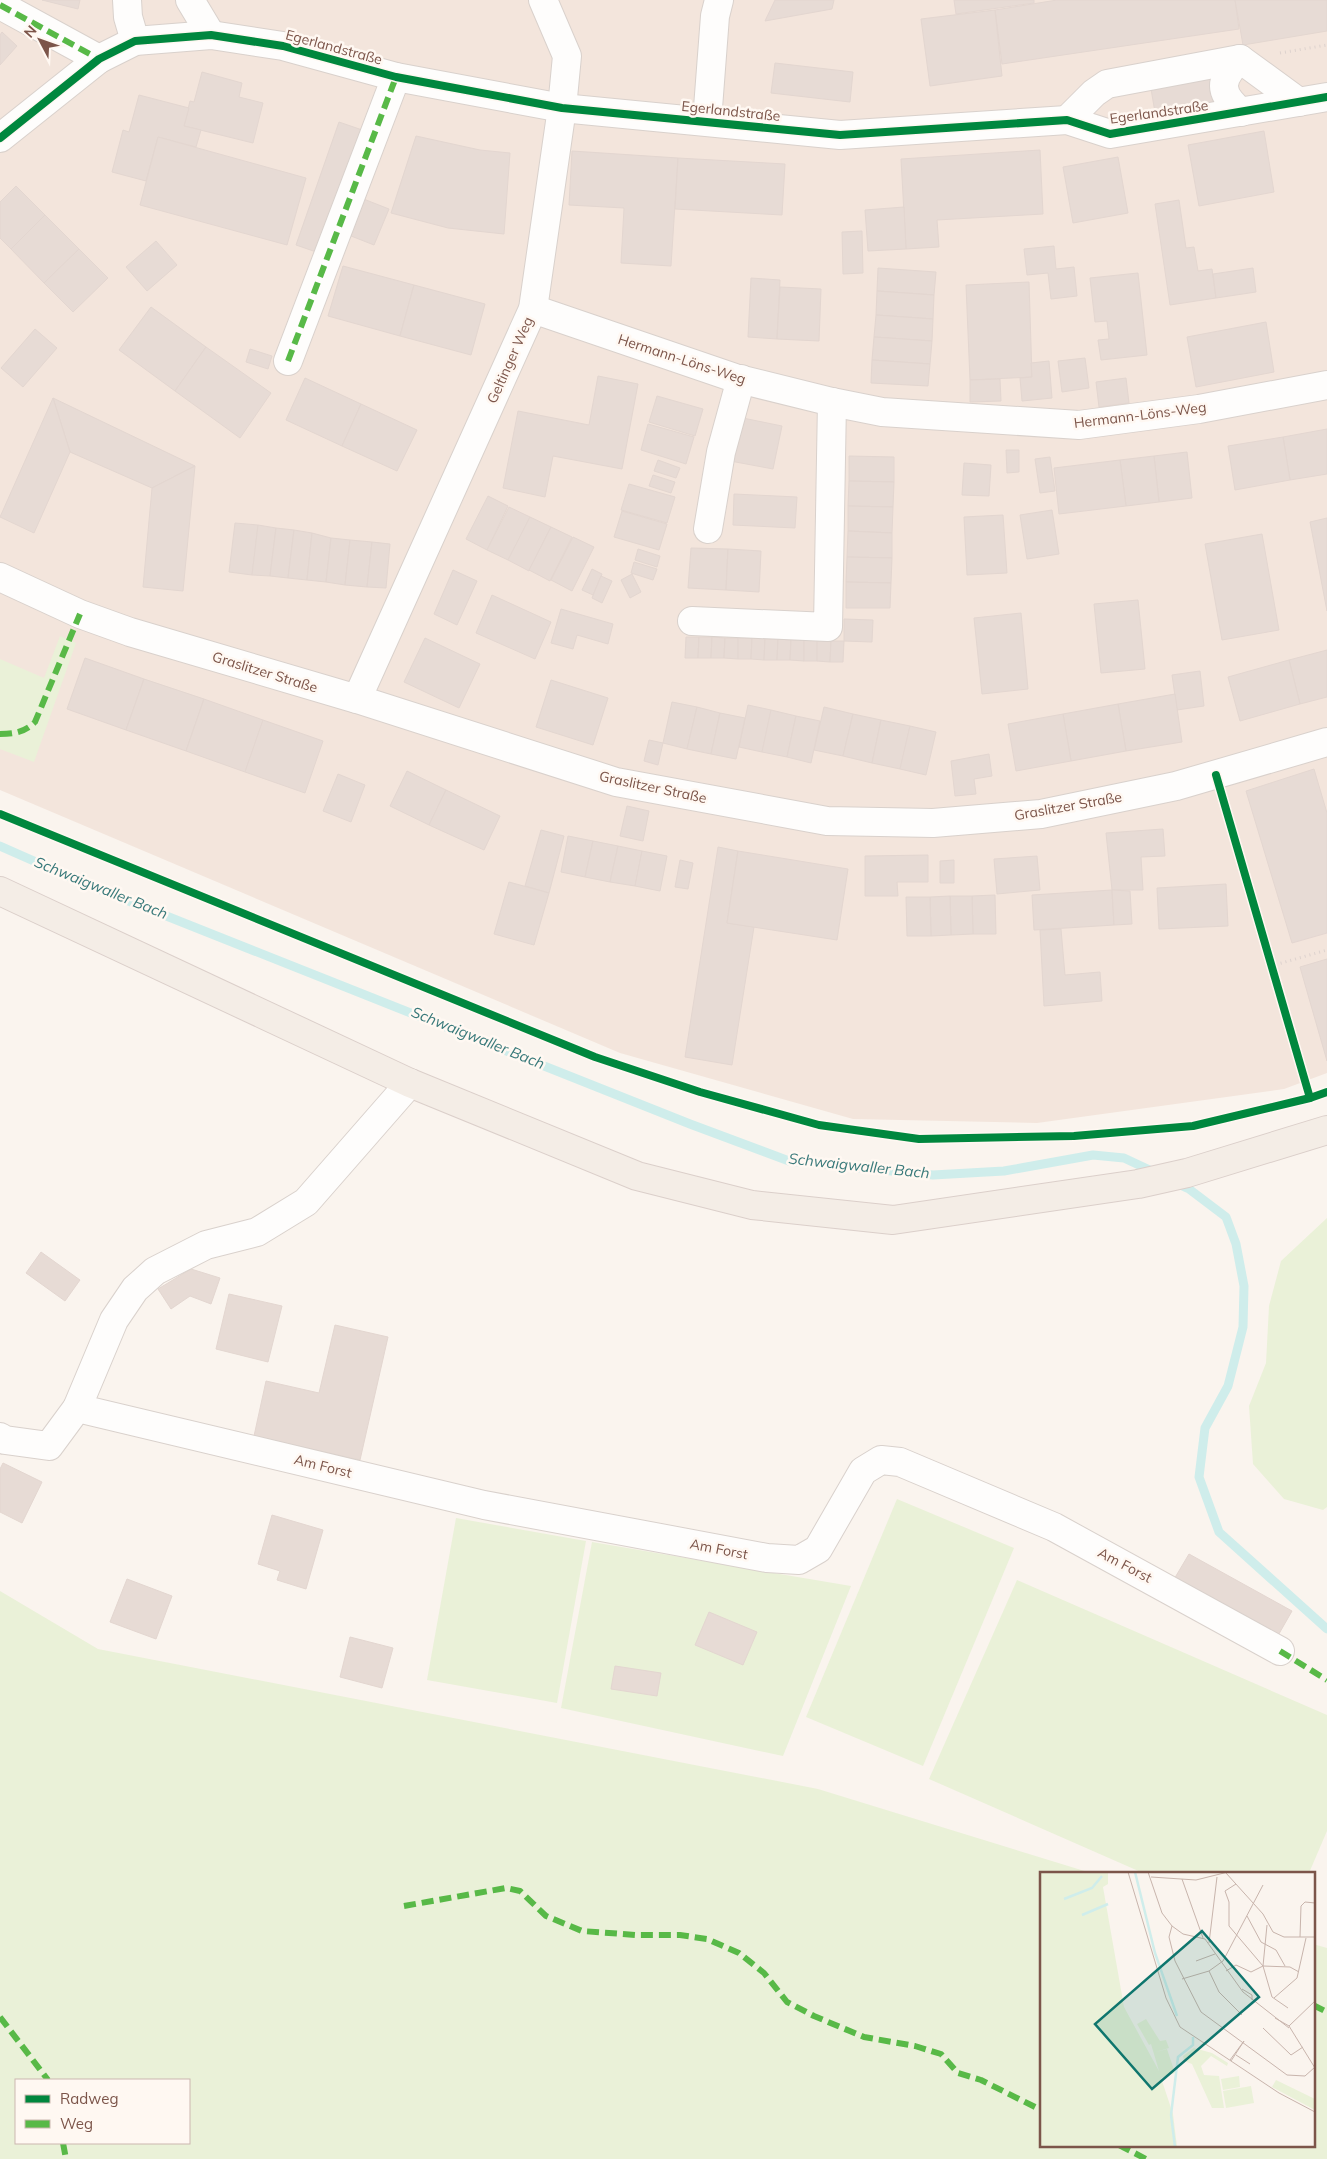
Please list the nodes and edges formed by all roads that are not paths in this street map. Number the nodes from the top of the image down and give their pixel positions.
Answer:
1 (127, 0) edge
2 (190, 0) edge
3 (542, 0) edge
4 (718, 0) edge
5 (0, 5) edge
6 (211, 36) junction
7 (135, 41) junction
8 (99, 59) junction
9 (1240, 60) junction
10 (396, 76) junction
11 (1327, 97) edge
12 (1299, 102) junction
13 (562, 108) junction
14 (1242, 112) junction
15 (1067, 120) junction
16 (707, 121) junction
17 (0, 138) edge
18 (533, 309) junction
19 (288, 361) dead end
20 (741, 379) junction
21 (1327, 385) edge
22 (832, 402) junction
23 (708, 529) dead end
24 (0, 577) edge
25 (692, 621) dead end
26 (357, 699) junction
27 (1327, 742) edge
28 (0, 891) edge
29 (410, 1083) junction
30 (1327, 1130) edge
31 (77, 1408) junction
32 (0, 1437) edge
33 (1280, 1651) dead end

1 - 7 street
2 - 6 street
3 - 13 street, Geltinger Weg
4 - 16 street
5 - 8 street
6 - 7 street, Egerlandstraße
6 - 10 street, Egerlandstraße
7 - 8 street
8 - 17 street
9 - 12 street
9 - 14 street, Egerlandstraße
9 - 15 street
10 - 13 street, Egerlandstraße
10 - 19 street, Egerlandstraße
11 - 12 street, Egerlandstraße
12 - 14 street, Egerlandstraße
13 - 16 street, Egerlandstraße
13 - 18 street, Geltinger Weg
14 - 15 street, Egerlandstraße
15 - 16 street, Egerlandstraße
18 - 20 street, Hermann-Löns-Weg
18 - 26 street, Geltinger Weg
20 - 22 street, Hermann-Löns-Weg
20 - 23 street
21 - 22 street, Hermann-Löns-Weg
22 - 25 street
24 - 26 street, Graslitzer Straße
26 - 27 street, Graslitzer Straße
28 - 29 main road
29 - 30 main road
29 - 31 street
31 - 32 street
31 - 33 street, Am Forst

